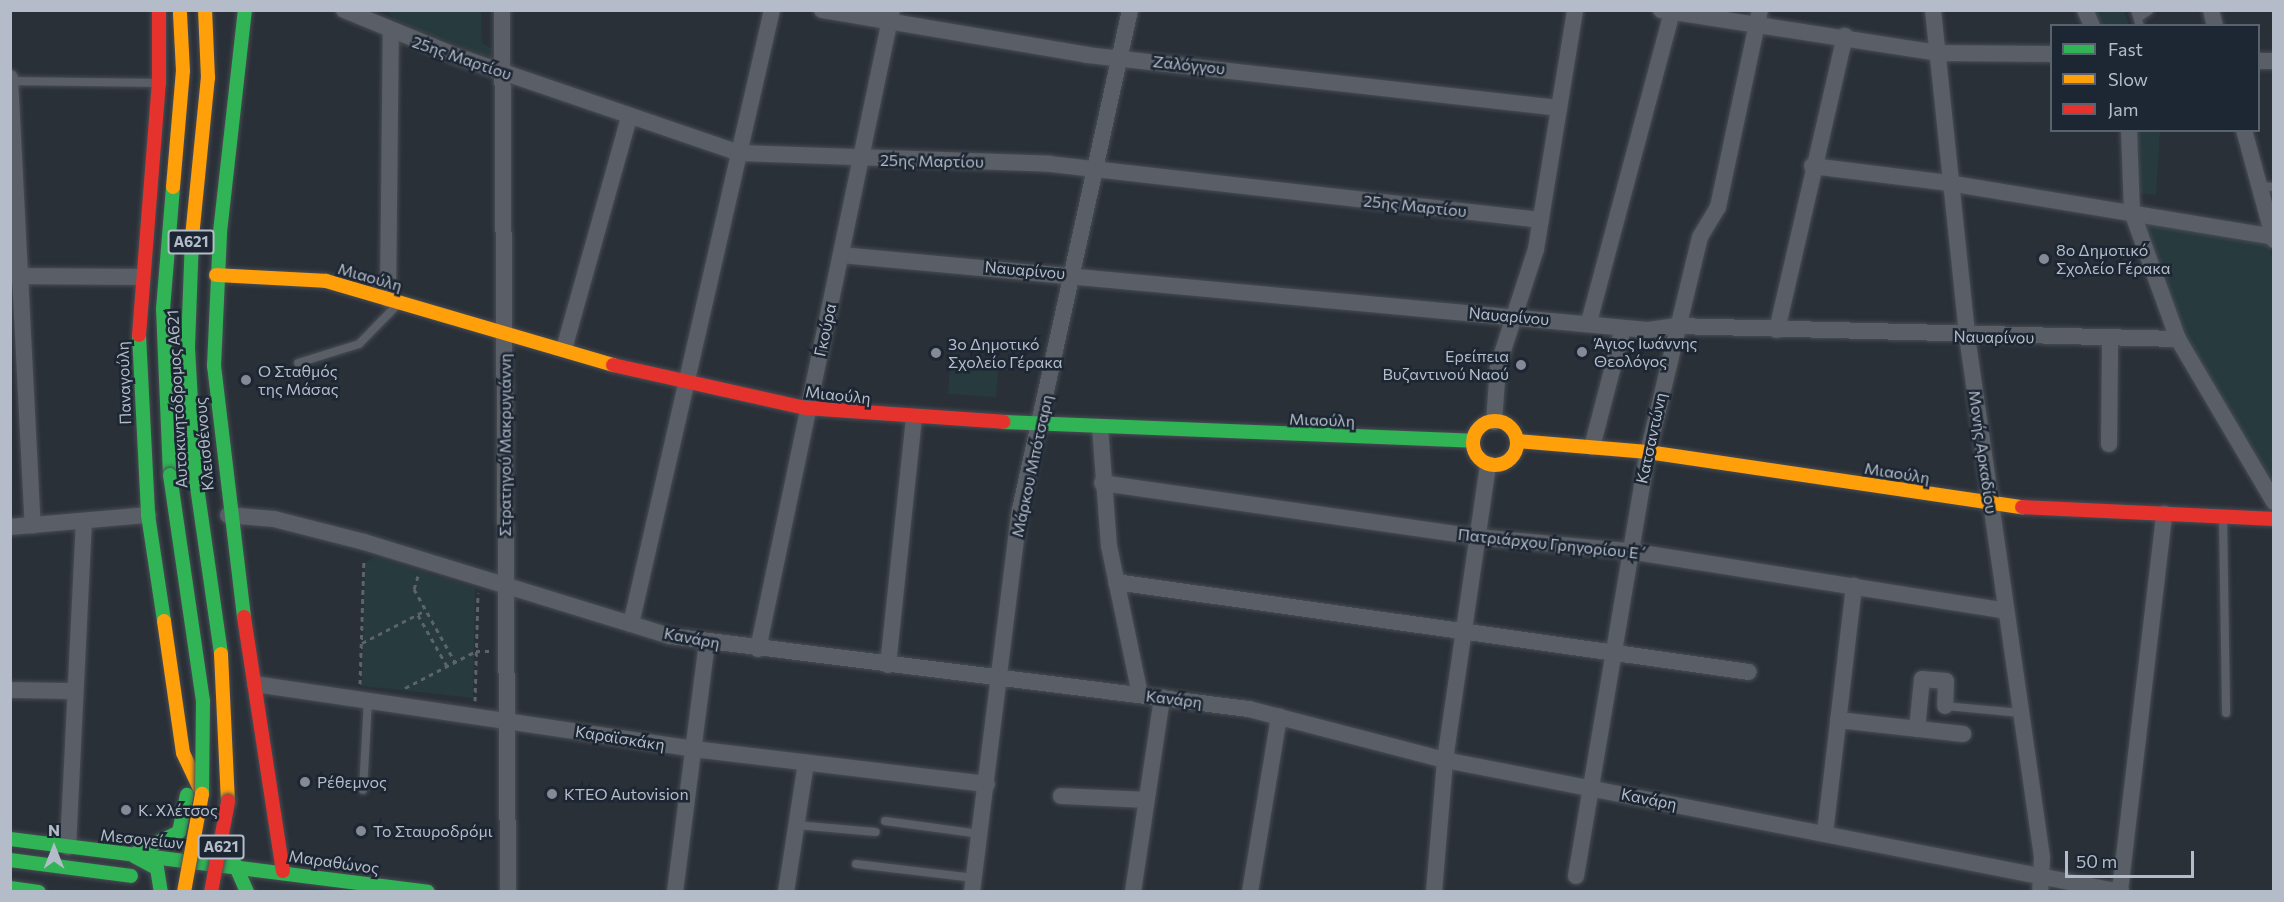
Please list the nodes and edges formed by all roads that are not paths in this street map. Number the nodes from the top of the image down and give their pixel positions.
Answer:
1 (159, 10) edge
2 (205, 10) edge
3 (237, 10) edge
4 (244, 10) edge
5 (344, 10) edge
6 (502, 10) edge
7 (772, 10) edge
8 (822, 10) edge
9 (1130, 10) edge
10 (1575, 10) edge
11 (1934, 10) edge
12 (2085, 10) edge
13 (2150, 10) edge
14 (1666, 11) edge
15 (180, 13) dead end
16 (373, 17) edge
17 (891, 17) edge
18 (1758, 18) edge
19 (2138, 18) edge
20 (2091, 24) edge
21 (391, 33) junction
22 (1845, 36) junction
23 (240, 45) junction
24 (1938, 53) junction
25 (2050, 54) edge
26 (1122, 59) junction
27 (504, 72) junction
28 (11, 80) edge
29 (159, 83) junction
30 (1559, 108) junction
31 (628, 117) junction
32 (2129, 132) edge
33 (2245, 132) edge
34 (740, 153) junction
35 (861, 160) junction
36 (1812, 166) junction
37 (1097, 170) junction
38 (1948, 183) junction
39 (2267, 186) edge
40 (2132, 212) junction
41 (1541, 220) junction
42 (2273, 238) edge
43 (842, 255) junction
44 (1075, 274) junction
45 (216, 275) junction
46 (16, 276) edge
47 (141, 278) junction
48 (394, 301) junction
49 (1517, 317) junction
50 (1589, 322) junction
51 (1676, 326) junction
52 (1623, 328) junction
53 (1777, 330) junction
54 (503, 331) junction
55 (1967, 336) junction
56 (2178, 339) junction
57 (2110, 340) junction
58 (564, 350) junction
59 (298, 363) dead end
60 (688, 385) junction
61 (806, 408) junction
62 (914, 418) junction
63 (18, 419) edge
64 (1494, 422) junction
65 (1040, 424) junction
66 (1100, 427) junction
67 (1473, 441) junction
68 (1517, 441) junction
69 (2109, 444) dead end
70 (1592, 447) junction
71 (1648, 452) junction
72 (1488, 464) junction
73 (1102, 483) junction
74 (2274, 502) edge
75 (1990, 504) junction
76 (2164, 514) junction
77 (148, 515) junction
78 (228, 515) junction
79 (2223, 516) junction
80 (2274, 519) edge
81 (84, 523) junction
82 (33, 525) junction
83 (10, 527) edge
84 (1476, 537) junction
85 (1629, 551) junction
86 (1116, 582) junction
87 (506, 585) junction
88 (1854, 586) junction
89 (2003, 610) junction
90 (631, 624) junction
91 (1462, 634) junction
92 (707, 643) junction
93 (758, 649) junction
94 (1611, 651) junction
95 (888, 665) junction
96 (1749, 672) dead end
97 (998, 677) junction
98 (255, 684) junction
99 (10, 690) edge
100 (75, 691) junction
101 (1140, 695) junction
102 (1162, 697) junction
103 (363, 699) junction
104 (1945, 705) joint
105 (2020, 713) junction
106 (2226, 714) dead end
107 (1279, 716) junction
108 (1838, 720) junction
109 (508, 721) junction
110 (1917, 729) junction
111 (1964, 734) dead end
112 (693, 749) junction
113 (183, 753) junction
114 (1445, 760) junction
115 (806, 763) junction
116 (987, 784) junction
117 (1589, 788) junction
118 (363, 790) dead end
119 (1061, 796) dead end
120 (1145, 800) junction
121 (207, 805) junction
122 (885, 821) dead end
123 (796, 825) junction
124 (876, 832) dead end
125 (1825, 832) junction
126 (980, 834) junction
127 (10, 839) edge
128 (68, 846) junction
129 (130, 855) junction
130 (10, 860) edge
131 (204, 862) junction
132 (856, 864) dead end
133 (235, 866) junction
134 (283, 871) junction
135 (130, 876) dead end
136 (1576, 876) dead end
137 (369, 883) junction
138 (2042, 884) edge
139 (509, 885) edge
140 (973, 885) edge
141 (10, 888) edge
142 (39, 891) edge
143 (161, 891) edge
144 (184, 891) edge
145 (197, 891) edge
146 (212, 891) edge
147 (247, 891) edge
148 (291, 891) edge
149 (343, 891) edge
150 (428, 891) edge
151 (675, 891) edge
152 (786, 891) edge
153 (1133, 891) edge
154 (1250, 891) edge
155 (1434, 891) edge
156 (2120, 891) edge

1 - 29 main road, Παναγούλη
2 - 146 main road, Αυτοκινητόδρομος Α621 / Α621, bridge
3 - 23 main road
4 - 23 main road, Κλεισθένους
5 - 16 street, 25ης Μαρτίου
6 - 27 street, Στρατηγού Μακρυγιάννη
7 - 34 street
8 - 17 street, Ζαλόγγου
9 - 26 street, Μάρκου Μπότσαρη
10 - 30 street
11 - 24 street, Μονής Αρκαδίου
12 - 20 street
13 - 19 lane
14 - 18 street
14 - 50 street
15 - 144 main road, Αυτοκινητόδρομος Α621 / Α621, bridge
16 - 21 street, 25ης Μαρτίου
17 - 26 street, Ζαλόγγου
17 - 35 street, Γκούρα
18 - 22 street
18 - 51 street, Κατσαντώνη
21 - 27 street, 25ης Μαρτίου
21 - 48 street
22 - 24 street
22 - 36 street
23 - 45 main road, Κλεισθένους
24 - 25 street
24 - 38 street, Μονής Αρκαδίου
26 - 30 street, Ζαλόγγου
26 - 37 street, Μάρκου Μπότσαρη
27 - 31 street, 25ης Μαρτίου
27 - 54 street, Στρατηγού Μακρυγιάννη
28 - 29 lane
28 - 46 street
29 - 47 main road, Παναγούλη
30 - 41 street
31 - 34 street, 25ης Μαρτίου
31 - 58 street
32 - 40 street
33 - 39 street
34 - 35 street, 25ης Μαρτίου
34 - 60 street
35 - 37 street, 25ης Μαρτίου
35 - 43 street, Γκούρα
36 - 38 street
36 - 53 street
37 - 41 street, 25ης Μαρτίου
37 - 44 street, Μάρκου Μπότσαρη
38 - 40 street
38 - 55 street, Μονής Αρκαδίου
39 - 42 street
40 - 42 street
40 - 56 street
41 - 49 street
43 - 44 street, Ναυαρίνου
43 - 61 street, Γκούρα
44 - 49 street, Ναυαρίνου
44 - 65 street, Μάρκου Μπότσαρη
45 - 48 main road, Μιαούλη
45 - 78 main road, Κλεισθένους
46 - 47 street
46 - 63 street
47 - 77 main road, Παναγούλη
48 - 54 main road, Μιαούλη
48 - 59 lane
49 - 50 street, Ναυαρίνου
49 - 64 street
50 - 52 street, Ναυαρίνου
51 - 52 street, Ναυαρίνου
51 - 53 street, Ναυαρίνου
51 - 71 street, Κατσαντώνη
52 - 70 street
53 - 55 street, Ναυαρίνου
54 - 58 main road, Μιαούλη
54 - 87 street, Στρατηγού Μακρυγιάννη
55 - 57 street, Ναυαρίνου
55 - 75 street, Μονής Αρκαδίου
56 - 57 street, Ναυαρίνου
56 - 74 street
57 - 69 street
58 - 60 main road, Μιαούλη
60 - 61 main road, Μιαούλη
60 - 90 street
61 - 62 main road, Μιαούλη
61 - 93 street, Γκούρα
62 - 65 main road, Μιαούλη
62 - 95 street
63 - 82 street
64 - 67 main road
64 - 68 main road
65 - 66 main road, Μιαούλη
65 - 97 street, Μάρκου Μπότσαρη
66 - 67 main road, Μιαούλη
66 - 73 street
67 - 72 main road
68 - 70 main road, Μιαούλη
68 - 72 main road
70 - 71 main road, Μιαούλη
71 - 75 main road, Μιαούλη
71 - 85 street, Κατσαντώνη
72 - 84 street
73 - 84 street, Πατριάρχου Γρηγορίου Ε΄
73 - 86 street
75 - 76 main road, Μιαούλη
75 - 89 street, Μονής Αρκαδίου
76 - 79 main road, Μιαούλη
76 - 156 street
77 - 81 street
77 - 113 main road, Παναγούλη
78 - 87 street, Κανάρη
78 - 98 main road, Κλεισθένους
79 - 80 main road, Μιαούλη
79 - 106 lane
81 - 82 street
81 - 100 street
82 - 83 street
84 - 85 street, Πατριάρχου Γρηγορίου Ε΄
84 - 91 street
85 - 88 street, Πατριάρχου Γρηγορίου Ε΄
85 - 94 street, Κατσαντώνη
86 - 91 street
86 - 101 street
87 - 90 street, Κανάρη
87 - 109 street, Στρατηγού Μακρυγιάννη
88 - 89 street, Πατριάρχου Γρηγορίου Ε΄
88 - 108 street
89 - 105 street, Μονής Αρκαδίου
90 - 92 street, Κανάρη
91 - 94 street
91 - 114 street
92 - 93 street, Κανάρη
92 - 112 street
93 - 95 street, Κανάρη
94 - 96 street
94 - 117 street, Κατσαντώνη
95 - 97 street, Κανάρη
97 - 101 street, Κανάρη
97 - 116 street, Μάρκου Μπότσαρη
98 - 103 street, Καραϊσκάκη
98 - 134 main road, Κλεισθένους
99 - 100 street
100 - 128 street
101 - 102 street, Κανάρη
102 - 107 street, Κανάρη
102 - 120 street
103 - 109 street, Καραϊσκάκη
103 - 118 lane
104 - 105 lane
104 - 110 street
105 - 138 street, Μονής Αρκαδίου
107 - 114 street, Κανάρη
107 - 154 street
108 - 110 street
108 - 125 street
109 - 112 street, Καραϊσκάκη
109 - 139 street, Στρατηγού Μακρυγιάννη
110 - 111 street
112 - 115 street, Καραϊσκάκη
112 - 151 street
113 - 121 main road
113 - 129 main road
114 - 117 street, Κανάρη
114 - 155 street
115 - 116 street, Καραϊσκάκη
115 - 123 street
116 - 126 street, Μάρκου Μπότσαρη
117 - 125 street, Κανάρη
117 - 136 street, Κατσαντώνη
119 - 120 street
120 - 153 street
121 - 131 main road
121 - 133 main road
122 - 126 lane
123 - 124 lane
123 - 152 street
125 - 138 street, Κανάρη
126 - 140 street, Μάρκου Μπότσαρη
127 - 128 main road, Μεσογείων
128 - 129 main road, Μεσογείων
129 - 131 main road, Μεσογείων
129 - 143 main road
130 - 135 main road
131 - 133 main road, Μεσογείων
131 - 145 main road
132 - 140 lane
133 - 134 main road, Μαραθώνος
133 - 147 main road
134 - 137 main road, Μαραθώνος
134 - 148 main road, Κλεισθένους
137 - 149 main road
137 - 150 main road, Μαραθώνος
138 - 156 street, Κανάρη
141 - 142 main road

